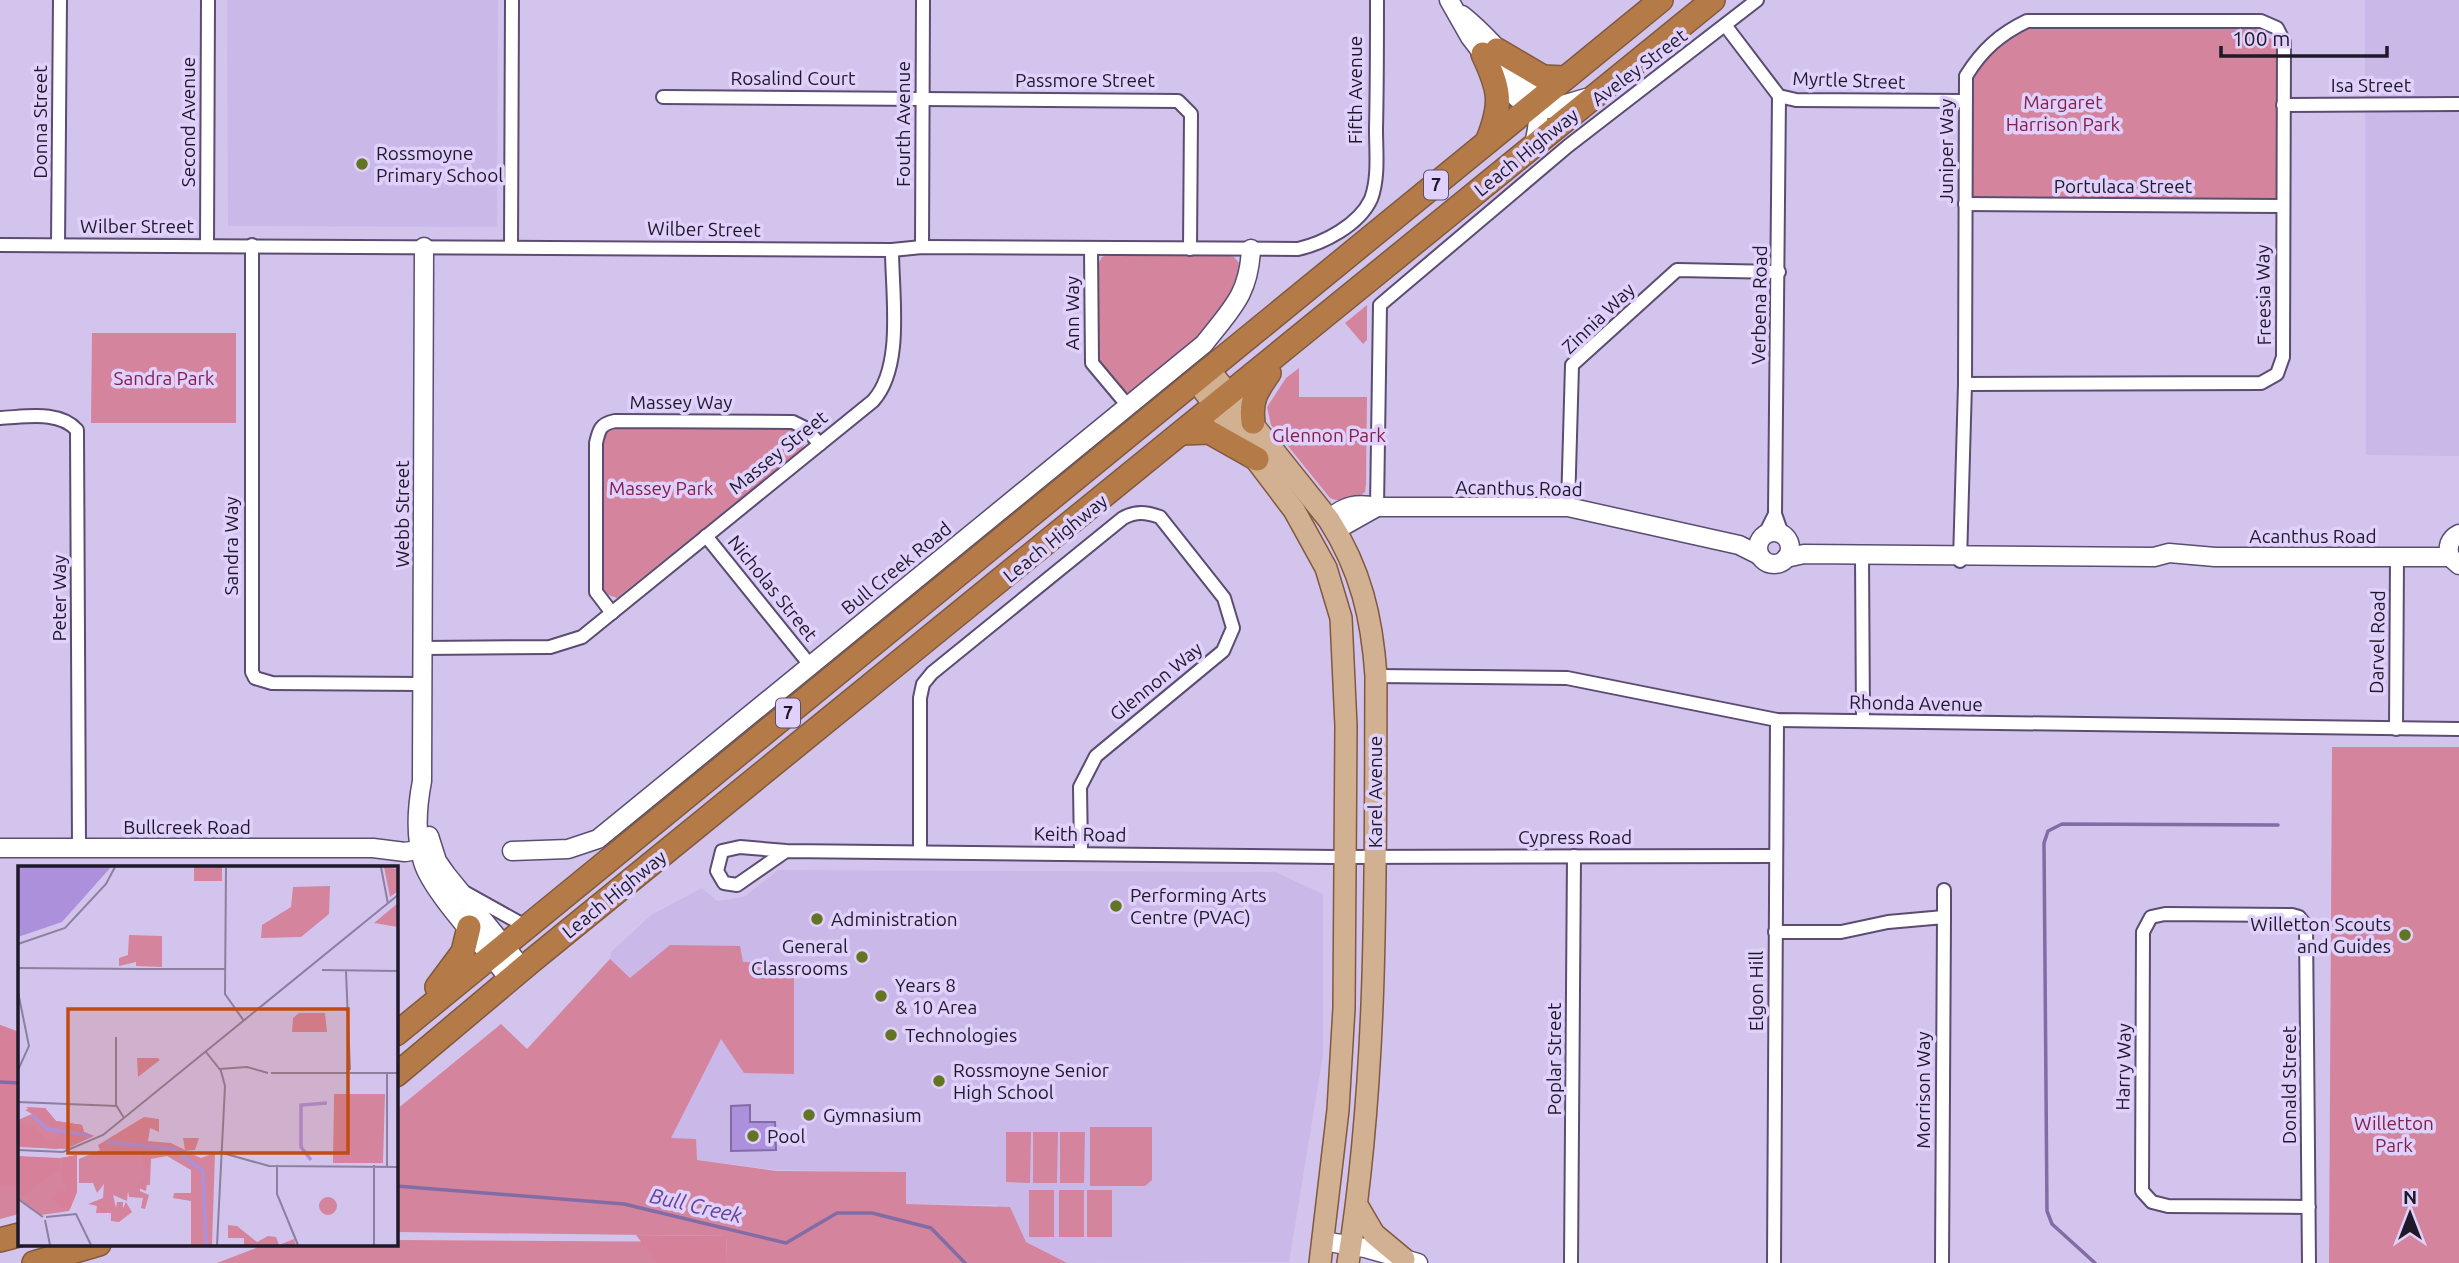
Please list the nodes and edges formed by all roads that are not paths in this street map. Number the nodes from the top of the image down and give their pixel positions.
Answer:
1 (60, 0) edge
2 (208, 0) edge
3 (512, 0) edge
4 (923, 0) edge
5 (1377, 0) edge
6 (1661, 0) edge
7 (1713, 0) edge
8 (1757, 0) edge
9 (1452, 4) edge
10 (1725, 26) junction
11 (2277, 28) joint
12 (1490, 52) junction
13 (1566, 78) junction
14 (1596, 95) junction
15 (1779, 96) junction
16 (663, 97) dead end
17 (923, 98) junction
18 (1537, 102) junction
19 (1965, 102) junction
20 (2459, 104) edge
21 (2283, 105) junction
22 (1485, 145) junction
23 (1534, 146) junction
24 (1375, 180) joint
25 (1965, 204) junction
26 (2281, 206) junction
27 (0, 245) edge
28 (58, 245) junction
29 (207, 245) junction
30 (252, 245) junction
31 (424, 247) junction
32 (511, 247) junction
33 (922, 247) junction
34 (1091, 248) junction
35 (1190, 249) junction
36 (1251, 249) junction
37 (892, 250) junction
38 (1779, 272) junction
39 (1283, 353) junction
40 (1204, 376) junction
41 (1965, 384) junction
42 (1223, 400) junction
43 (1128, 406) junction
44 (0, 418) edge
45 (1253, 422) junction
46 (1182, 433) junction
47 (820, 444) junction
48 (1257, 459) junction
49 (1569, 507) junction
50 (1377, 508) junction
51 (1294, 510) junction
52 (1329, 520) junction
53 (706, 536) junction
54 (2455, 543) edge
55 (1778, 546) junction
56 (1319, 554) junction
57 (1862, 556) junction
58 (2404, 556) junction
59 (1960, 557) junction
60 (612, 613) junction
61 (423, 648) junction
62 (810, 665) junction
63 (1376, 677) junction
64 (422, 684) junction
65 (1777, 720) junction
66 (1863, 721) junction
67 (2396, 729) junction
68 (2459, 729) edge
69 (425, 845) junction
70 (0, 848) edge
71 (79, 848) junction
72 (512, 851) dead end
73 (786, 851) junction
74 (920, 852) junction
75 (1081, 852) junction
76 (1375, 856) junction
77 (1574, 856) junction
78 (1775, 856) junction
79 (1344, 857) junction
80 (459, 890) junction
81 (1944, 890) dead end
82 (2292, 915) joint
83 (1944, 918) junction
84 (527, 927) junction
85 (469, 928) junction
86 (1775, 932) junction
87 (498, 951) junction
88 (516, 975) junction
89 (397, 1031) edge
90 (397, 1031) edge
91 (397, 1074) edge
92 (1357, 1205) junction
93 (2309, 1207) junction
94 (18, 1235) edge
95 (0, 1240) edge
96 (92, 1246) edge
97 (1321, 1253) edge
98 (1349, 1258) edge
99 (1411, 1261) edge
100 (34, 1263) edge
101 (1571, 1263) edge
102 (1774, 1263) edge
103 (1942, 1263) edge
104 (2309, 1263) edge

1 - 28 street, Donna Street
2 - 29 street, Second Avenue
3 - 32 street
4 - 17 street, Fourth Avenue
5 - 24 street, Fifth Avenue
6 - 13 highway, Leach Highway / 7
7 - 14 highway, Leach Highway / 7
8 - 10 street, Aveley Street
9 - 12 street
10 - 15 street, Myrtle Street
10 - 50 street, Aveley Street
11 - 19 street, Juniper Way
11 - 21 street, Freesia Way
12 - 13 highway
12 - 18 street
12 - 22 highway
13 - 18 highway, Leach Highway / 7
14 - 18 street
14 - 23 highway, Leach Highway / 7
15 - 19 street, Myrtle Street
15 - 38 street, Verbena Road
16 - 17 street, Rosalind Court
17 - 33 street, Fourth Avenue
17 - 35 street, Passmore Street
18 - 22 highway, Leach Highway / 7
18 - 23 street
19 - 25 street, Juniper Way
20 - 21 street, Isa Street
21 - 26 street, Freesia Way
22 - 40 highway, Leach Highway / 7
23 - 39 highway, Leach Highway / 7
24 - 36 street, Wilber Street
25 - 26 street, Portulaca Street
25 - 41 street, Juniper Way
26 - 41 street, Freesia Way
27 - 28 street, Wilber Street
28 - 29 street, Wilber Street
29 - 30 street, Wilber Street
30 - 31 street, Wilber Street
30 - 64 street, Sandra Way
31 - 32 street, Wilber Street
31 - 61 street, Webb Street
32 - 37 street, Wilber Street
33 - 34 street, Wilber Street
33 - 37 street, Wilber Street
34 - 35 street, Wilber Street
34 - 43 street, Ann Way
35 - 36 street, Wilber Street
36 - 43 street, Bull Creek Road
37 - 47 street, Massey Street
38 - 49 street, Zinnia Way
38 - 55 street, Verbena Road
39 - 42 highway, Leach Highway / 7
39 - 45 highway
40 - 42 main road, Karel Avenue
40 - 84 highway, Leach Highway / 7
41 - 59 street, Juniper Way
42 - 45 main road, Karel Avenue
42 - 46 highway, Leach Highway / 7
42 - 48 main road, Karel Avenue
43 - 62 street, Bull Creek Road
44 - 71 street, Peter Way
45 - 52 main road, Karel Avenue
46 - 48 highway
46 - 88 highway, Leach Highway / 7
47 - 53 street, Massey Street
47 - 60 street, Massey Way
48 - 51 main road, Karel Avenue
49 - 50 street, Acanthus Road
49 - 55 street, Acanthus Road
50 - 52 street, Acanthus Road
51 - 52 main road
51 - 56 main road, Karel Avenue
52 - 56 main road
52 - 63 main road, Karel Avenue
53 - 60 street, Massey Street
53 - 62 street, Nicholas Street
54 - 58 street, Acanthus Road
55 - 57 street, Acanthus Road
56 - 79 main road, Karel Avenue
57 - 59 street, Acanthus Road
57 - 66 street
58 - 59 street, Acanthus Road
58 - 67 street, Darvel Road
60 - 61 street, Massey Street
61 - 64 street, Webb Street
62 - 72 street, Bull Creek Road
63 - 65 street, Rhonda Avenue
63 - 76 main road, Karel Avenue
64 - 69 street, Webb Street
65 - 66 street, Rhonda Avenue
65 - 78 street, Elgon Hill
66 - 67 street, Rhonda Avenue
67 - 68 street, Rhonda Avenue
69 - 71 street, Bullcreek Road
69 - 80 street, Webb Street
69 - 85 street, Webb Street
70 - 71 street, Bullcreek Road
73 - 73 street, Keith Road
73 - 74 street, Keith Road
74 - 75 street, Keith Road
74 - 75 street, Glennon Way
75 - 79 street, Keith Road
76 - 77 street, Cypress Road
76 - 79 street, Keith Road
76 - 92 main road, Karel Avenue
77 - 78 street, Cypress Road
77 - 101 street, Poplar Street
78 - 86 street, Elgon Hill
79 - 97 main road, Karel Avenue
80 - 84 street, Webb Street
80 - 87 street, Webb Street
81 - 83 street, Morrison Way
82 - 93 street, Donald Street
82 - 93 street, Harry Way
83 - 86 street
83 - 103 street, Morrison Way
84 - 87 highway, Leach Highway / 7
85 - 87 street, Webb Street
85 - 89 highway
86 - 102 street, Elgon Hill
87 - 88 street, Webb Street
87 - 90 highway, Leach Highway / 7
88 - 91 highway, Leach Highway / 7
92 - 98 main road, Karel Avenue
92 - 99 main road
93 - 104 street, Donald Street
94 - 95 highway
96 - 100 highway
97 - 98 street
98 - 99 street

